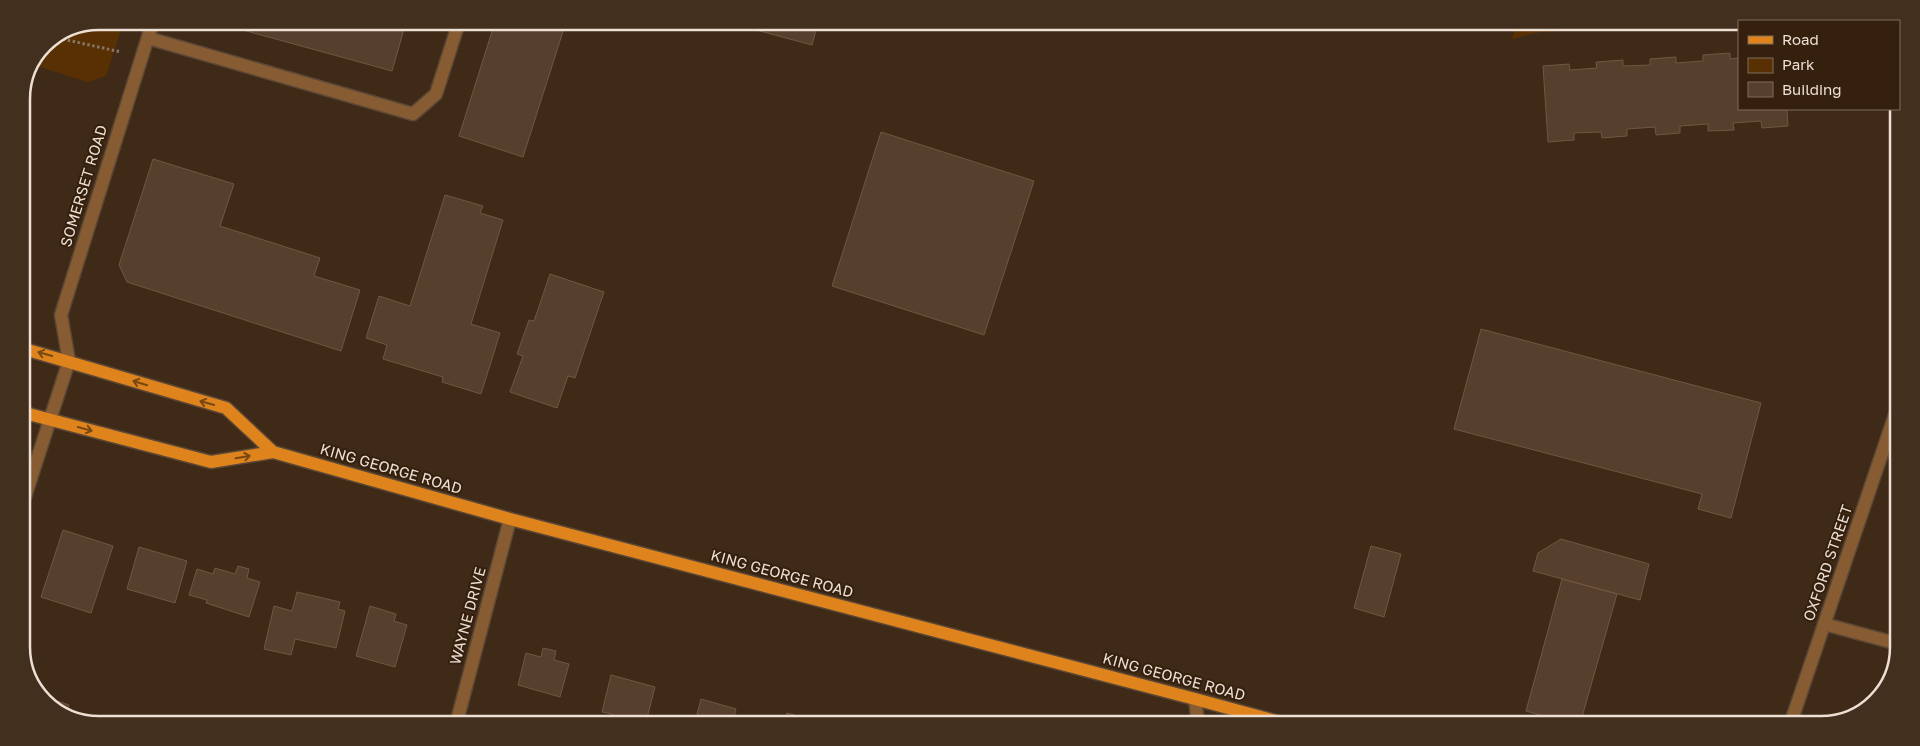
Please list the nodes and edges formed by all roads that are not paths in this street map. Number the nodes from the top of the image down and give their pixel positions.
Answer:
1 (150, 30) edge
2 (456, 30) edge
3 (148, 38) junction
4 (30, 350) edge
5 (69, 361) junction
6 (30, 414) edge
7 (51, 420) junction
8 (1890, 430) edge
9 (273, 452) junction
10 (30, 482) edge
11 (510, 519) junction
12 (1824, 624) junction
13 (1890, 642) edge
14 (1195, 698) junction
15 (459, 716) edge
16 (1197, 716) edge
17 (1256, 716) edge
18 (1793, 716) edge

1 - 3 street, SOMERSET ROAD
2 - 3 street
3 - 5 street, SOMERSET ROAD
5 -> 4 main road, KING GEORGE ROAD
5 - 7 street
9 -> 5 main road, KING GEORGE ROAD
6 - 7 main road, KING GEORGE ROAD
7 -> 9 main road, KING GEORGE ROAD
7 - 10 street
8 - 12 street, OXFORD STREET
9 - 11 main road, KING GEORGE ROAD
11 - 14 main road, KING GEORGE ROAD
11 - 15 street, WAYNE DRIVE
12 - 13 street
12 - 18 street, OXFORD STREET
14 - 16 street
14 - 17 main road, KING GEORGE ROAD

